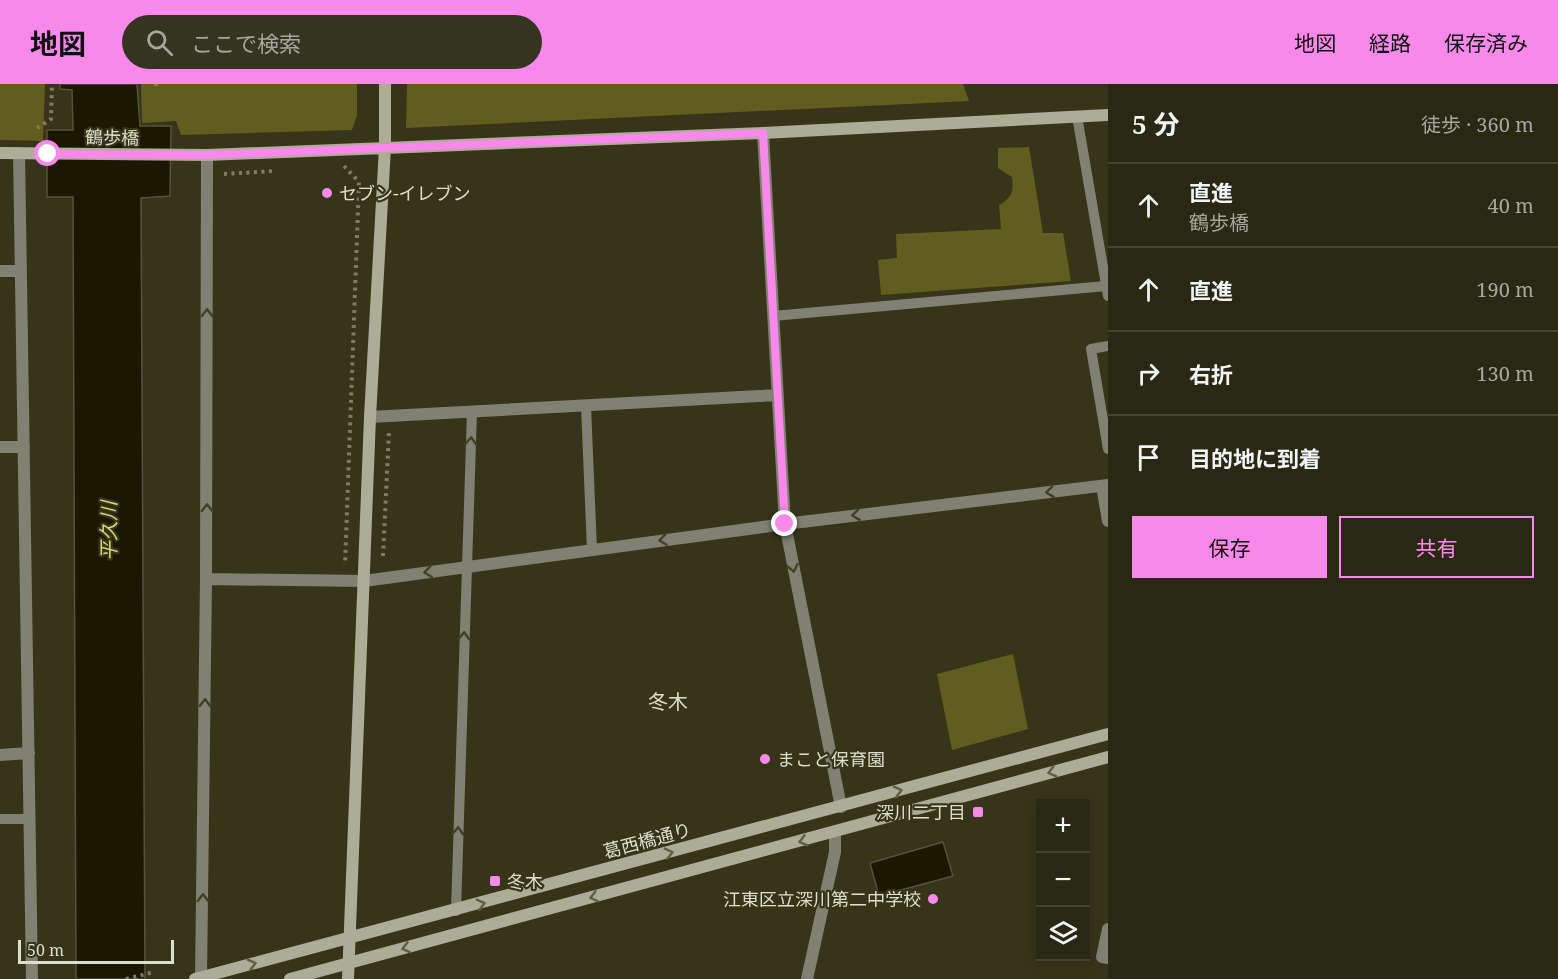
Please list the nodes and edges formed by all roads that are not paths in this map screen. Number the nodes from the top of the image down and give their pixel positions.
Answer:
1 (385, 84) edge
2 (1108, 115) edge
3 (1077, 116) junction
4 (763, 133) junction
5 (385, 147) junction
6 (0, 153) edge
7 (19, 153) junction
8 (207, 155) junction
9 (0, 271) edge
10 (21, 271) junction
11 (1107, 291) edge
12 (773, 316) junction
13 (1108, 346) edge
14 (777, 395) junction
15 (586, 406) junction
16 (472, 411) junction
17 (370, 417) junction
18 (0, 447) edge
19 (24, 447) junction
20 (1108, 449) edge
21 (1105, 485) edge
22 (1108, 521) edge
23 (785, 524) junction
24 (592, 550) junction
25 (466, 566) junction
26 (206, 579) junction
27 (364, 581) junction
28 (1108, 734) edge
29 (29, 753) junction
30 (0, 755) edge
31 (1108, 757) edge
32 (841, 807) junction
33 (0, 819) edge
34 (30, 819) junction
35 (835, 832) junction
36 (456, 910) junction
37 (1108, 929) edge
38 (350, 938) junction
39 (1108, 958) edge
40 (348, 964) junction
41 (198, 978) edge
42 (33, 979) edge
43 (290, 979) edge
44 (348, 979) edge
45 (807, 979) edge

1 - 5 street
2 - 3 street, 鶴歩橋
3 - 4 street, 鶴歩橋
3 - 11 lane
4 - 5 street, 鶴歩橋
4 - 12 street
5 - 8 street, 鶴歩橋
5 - 17 street
6 - 7 street, 鶴歩橋
7 - 8 street, 鶴歩橋
7 - 10 street
26 -> 8 street
9 - 10 street
10 - 19 street
11 - 12 lane
12 - 14 street
13 - 20 lane
14 - 15 street
14 - 23 street
15 - 16 street
15 - 24 lane
16 - 17 street
25 -> 16 lane
17 - 27 street
18 - 19 street
19 - 29 street
21 - 22 street
21 -> 23 street
23 -> 24 street
23 -> 32 street
24 - 25 street
25 -> 27 street
36 -> 25 lane
26 - 27 street
41 -> 26 street
27 - 38 street
32 -> 28 street, 葛西橋通り
29 - 30 street
29 - 34 street
31 -> 35 street
36 -> 32 street, 葛西橋通り
33 - 34 lane
34 - 42 street
35 -> 40 street
35 - 45 street
36 - 38 street, 葛西橋通り
37 - 39 street
38 - 40 street
41 -> 38 street, 葛西橋通り
40 - 43 street
40 - 44 street

